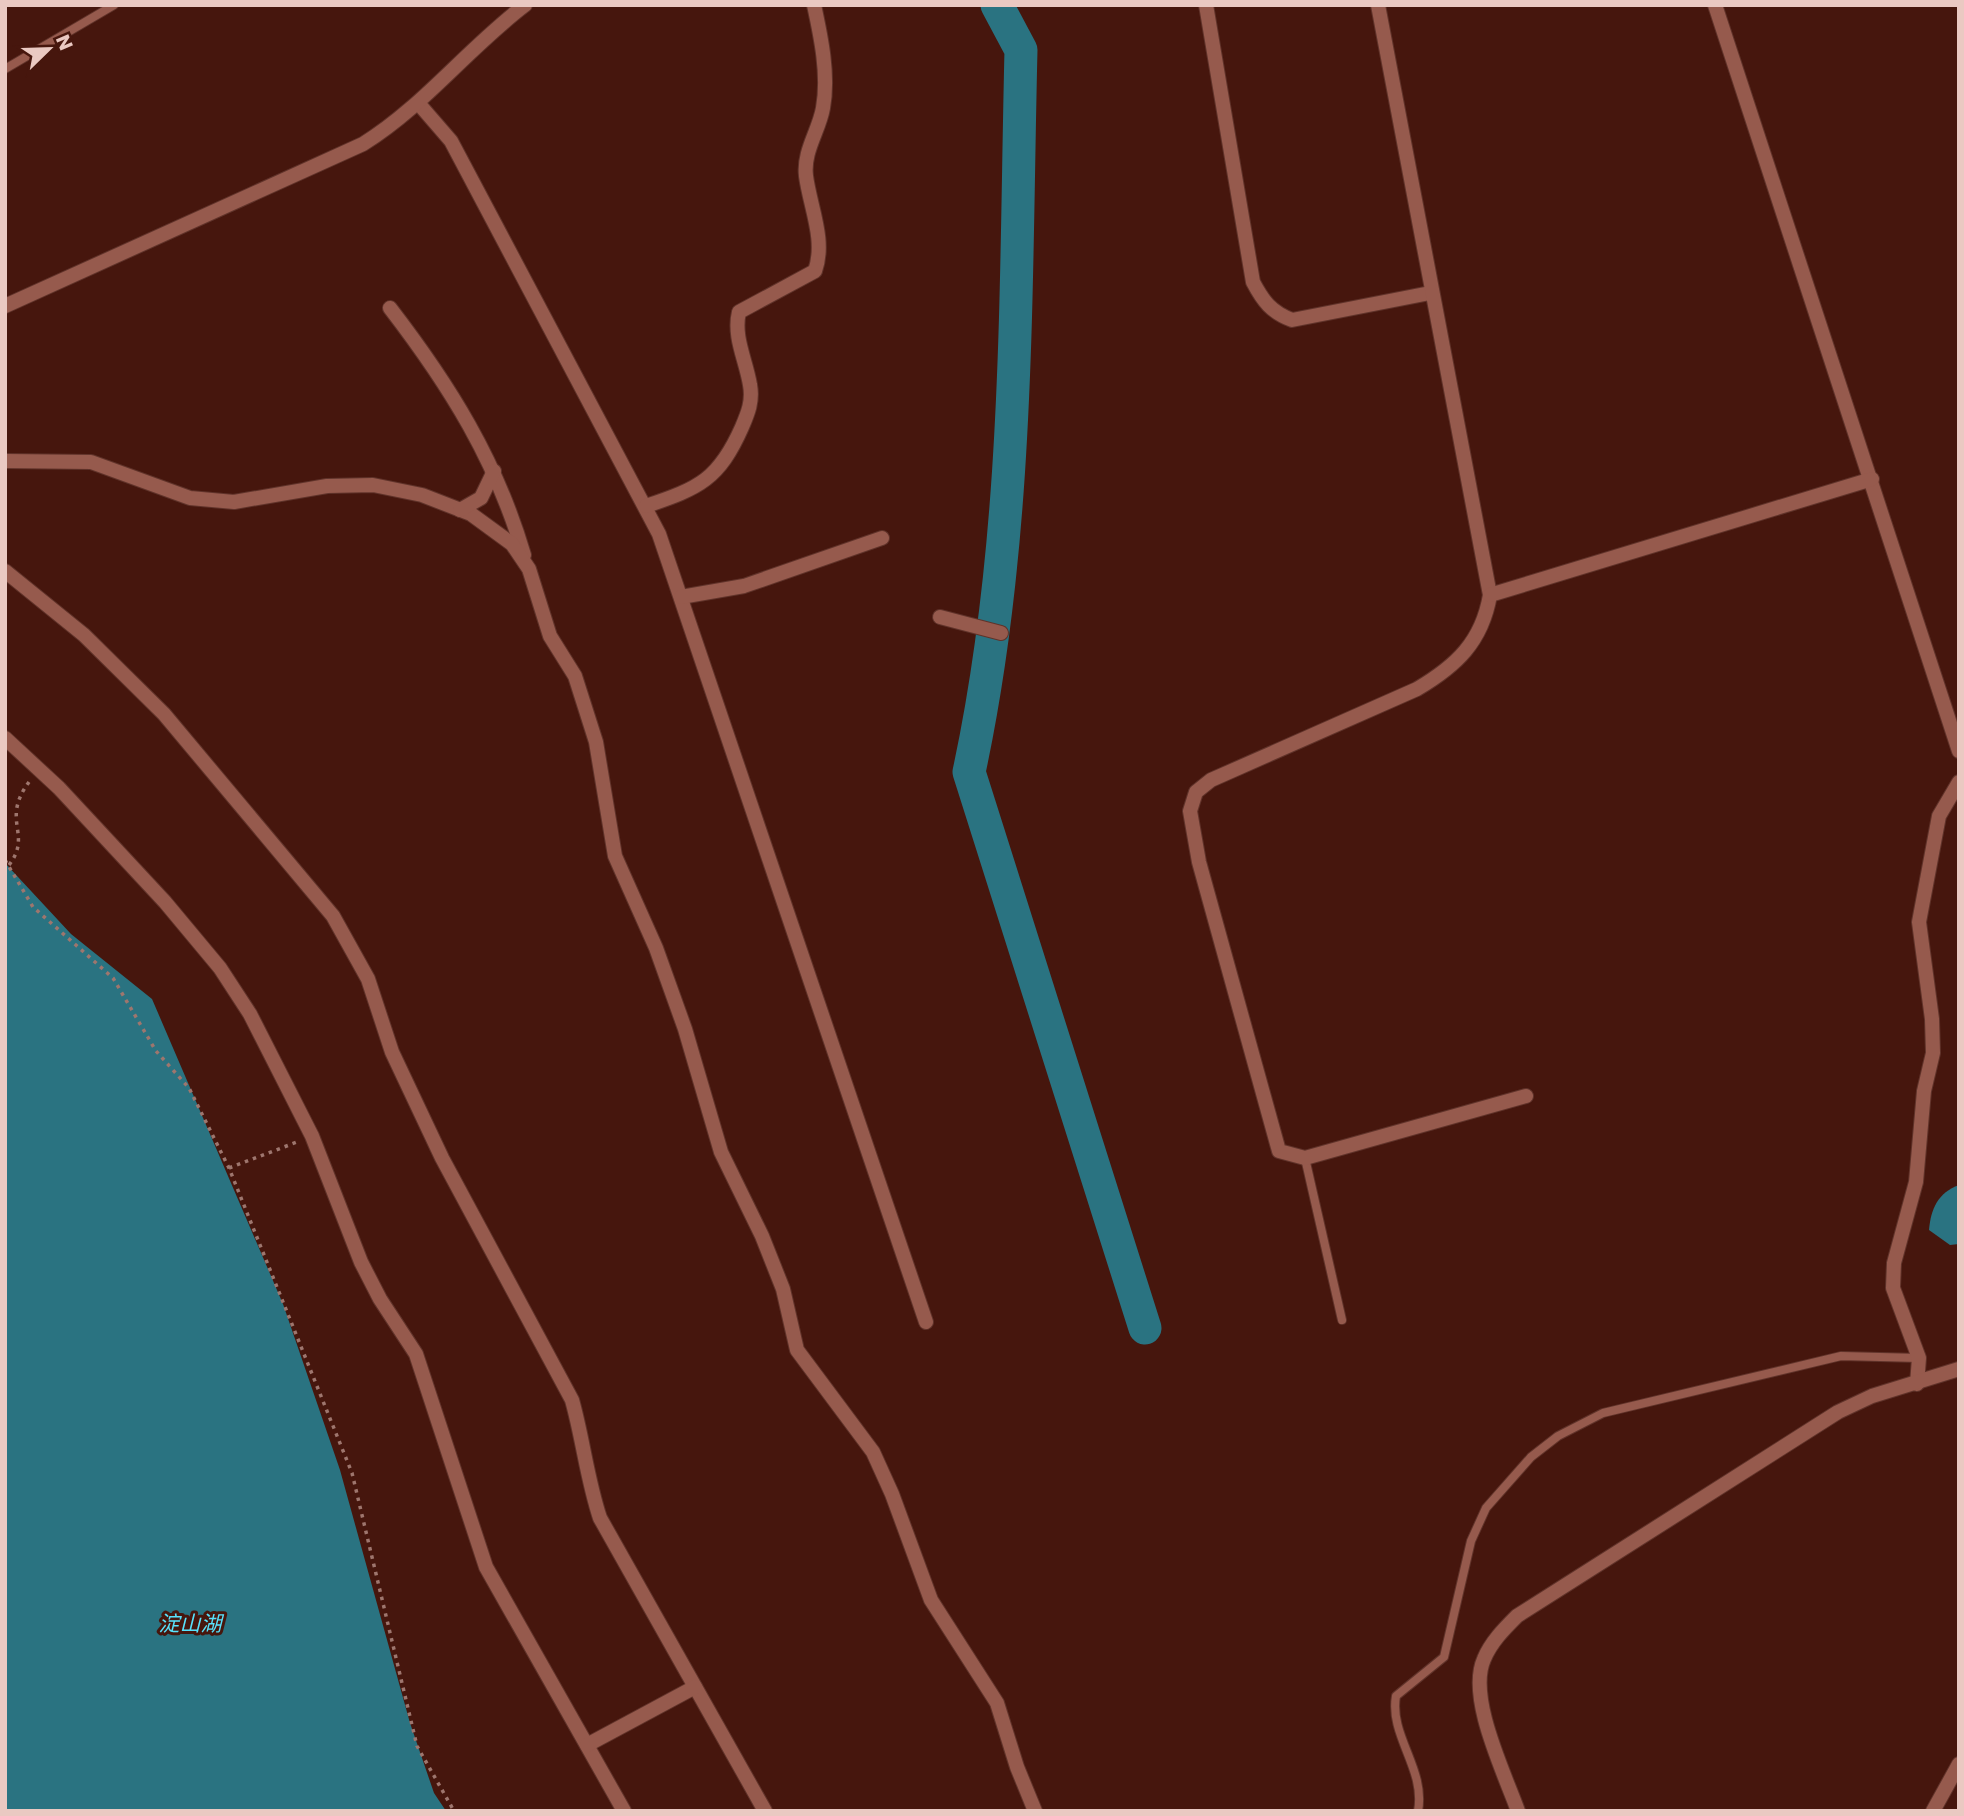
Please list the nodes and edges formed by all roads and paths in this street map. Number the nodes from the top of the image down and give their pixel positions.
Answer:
1 (114, 5) edge
2 (525, 5) edge
3 (814, 5) edge
4 (1206, 5) edge
5 (1378, 5) edge
6 (1715, 5) edge
7 (5, 69) edge
8 (419, 104) junction
9 (1430, 293) junction
10 (5, 306) edge
11 (390, 308) dead end
12 (5, 461) edge
13 (494, 471) junction
14 (1872, 480) junction
15 (646, 506) junction
16 (460, 510) junction
17 (882, 538) dead end
18 (529, 569) junction
19 (5, 571) edge
20 (1490, 595) junction
21 (681, 597) junction
22 (940, 617) dead end
23 (1001, 633) dead end
24 (5, 738) edge
25 (1959, 751) edge
26 (41, 772) junction
27 (1959, 782) edge
28 (17, 792) dead end
29 (10, 824) dead end
30 (5, 860) edge
31 (9, 865) junction
32 (1527, 1096) dead end
33 (312, 1136) junction
34 (1305, 1158) junction
35 (229, 1168) junction
36 (1342, 1320) dead end
37 (926, 1322) dead end
38 (1919, 1358) junction
39 (1959, 1368) edge
40 (1917, 1384) junction
41 (695, 1687) junction
42 (587, 1745) junction
43 (1959, 1764) edge
44 (454, 1811) edge
45 (624, 1811) edge
46 (765, 1811) edge
47 (1035, 1811) edge
48 (1418, 1811) edge
49 (1518, 1811) edge
50 (1933, 1811) edge

1 - 7 lane
2 - 8 street
3 - 15 street
4 - 9 street
5 - 9 street
6 - 14 street
8 - 10 street
8 - 15 street
9 - 20 street
11 - 13 street
12 - 16 street
13 - 16 street
13 - 18 street
14 - 20 street
14 - 25 street
15 - 21 street
16 - 18 street
17 - 21 street
18 - 47 street
19 - 41 street
20 - 34 street
21 - 37 street
22 - 23 street
24 - 26 street
26 - 28 path
26 - 33 street
27 - 38 street
29 - 31 path
30 - 31 path
31 - 35 path
32 - 34 street
33 - 35 path
33 - 42 street
34 - 36 lane
35 - 44 path
38 - 40 street
38 - 48 lane
39 - 40 street
40 - 49 street
41 - 42 street
41 - 46 street
42 - 45 street
43 - 50 street

